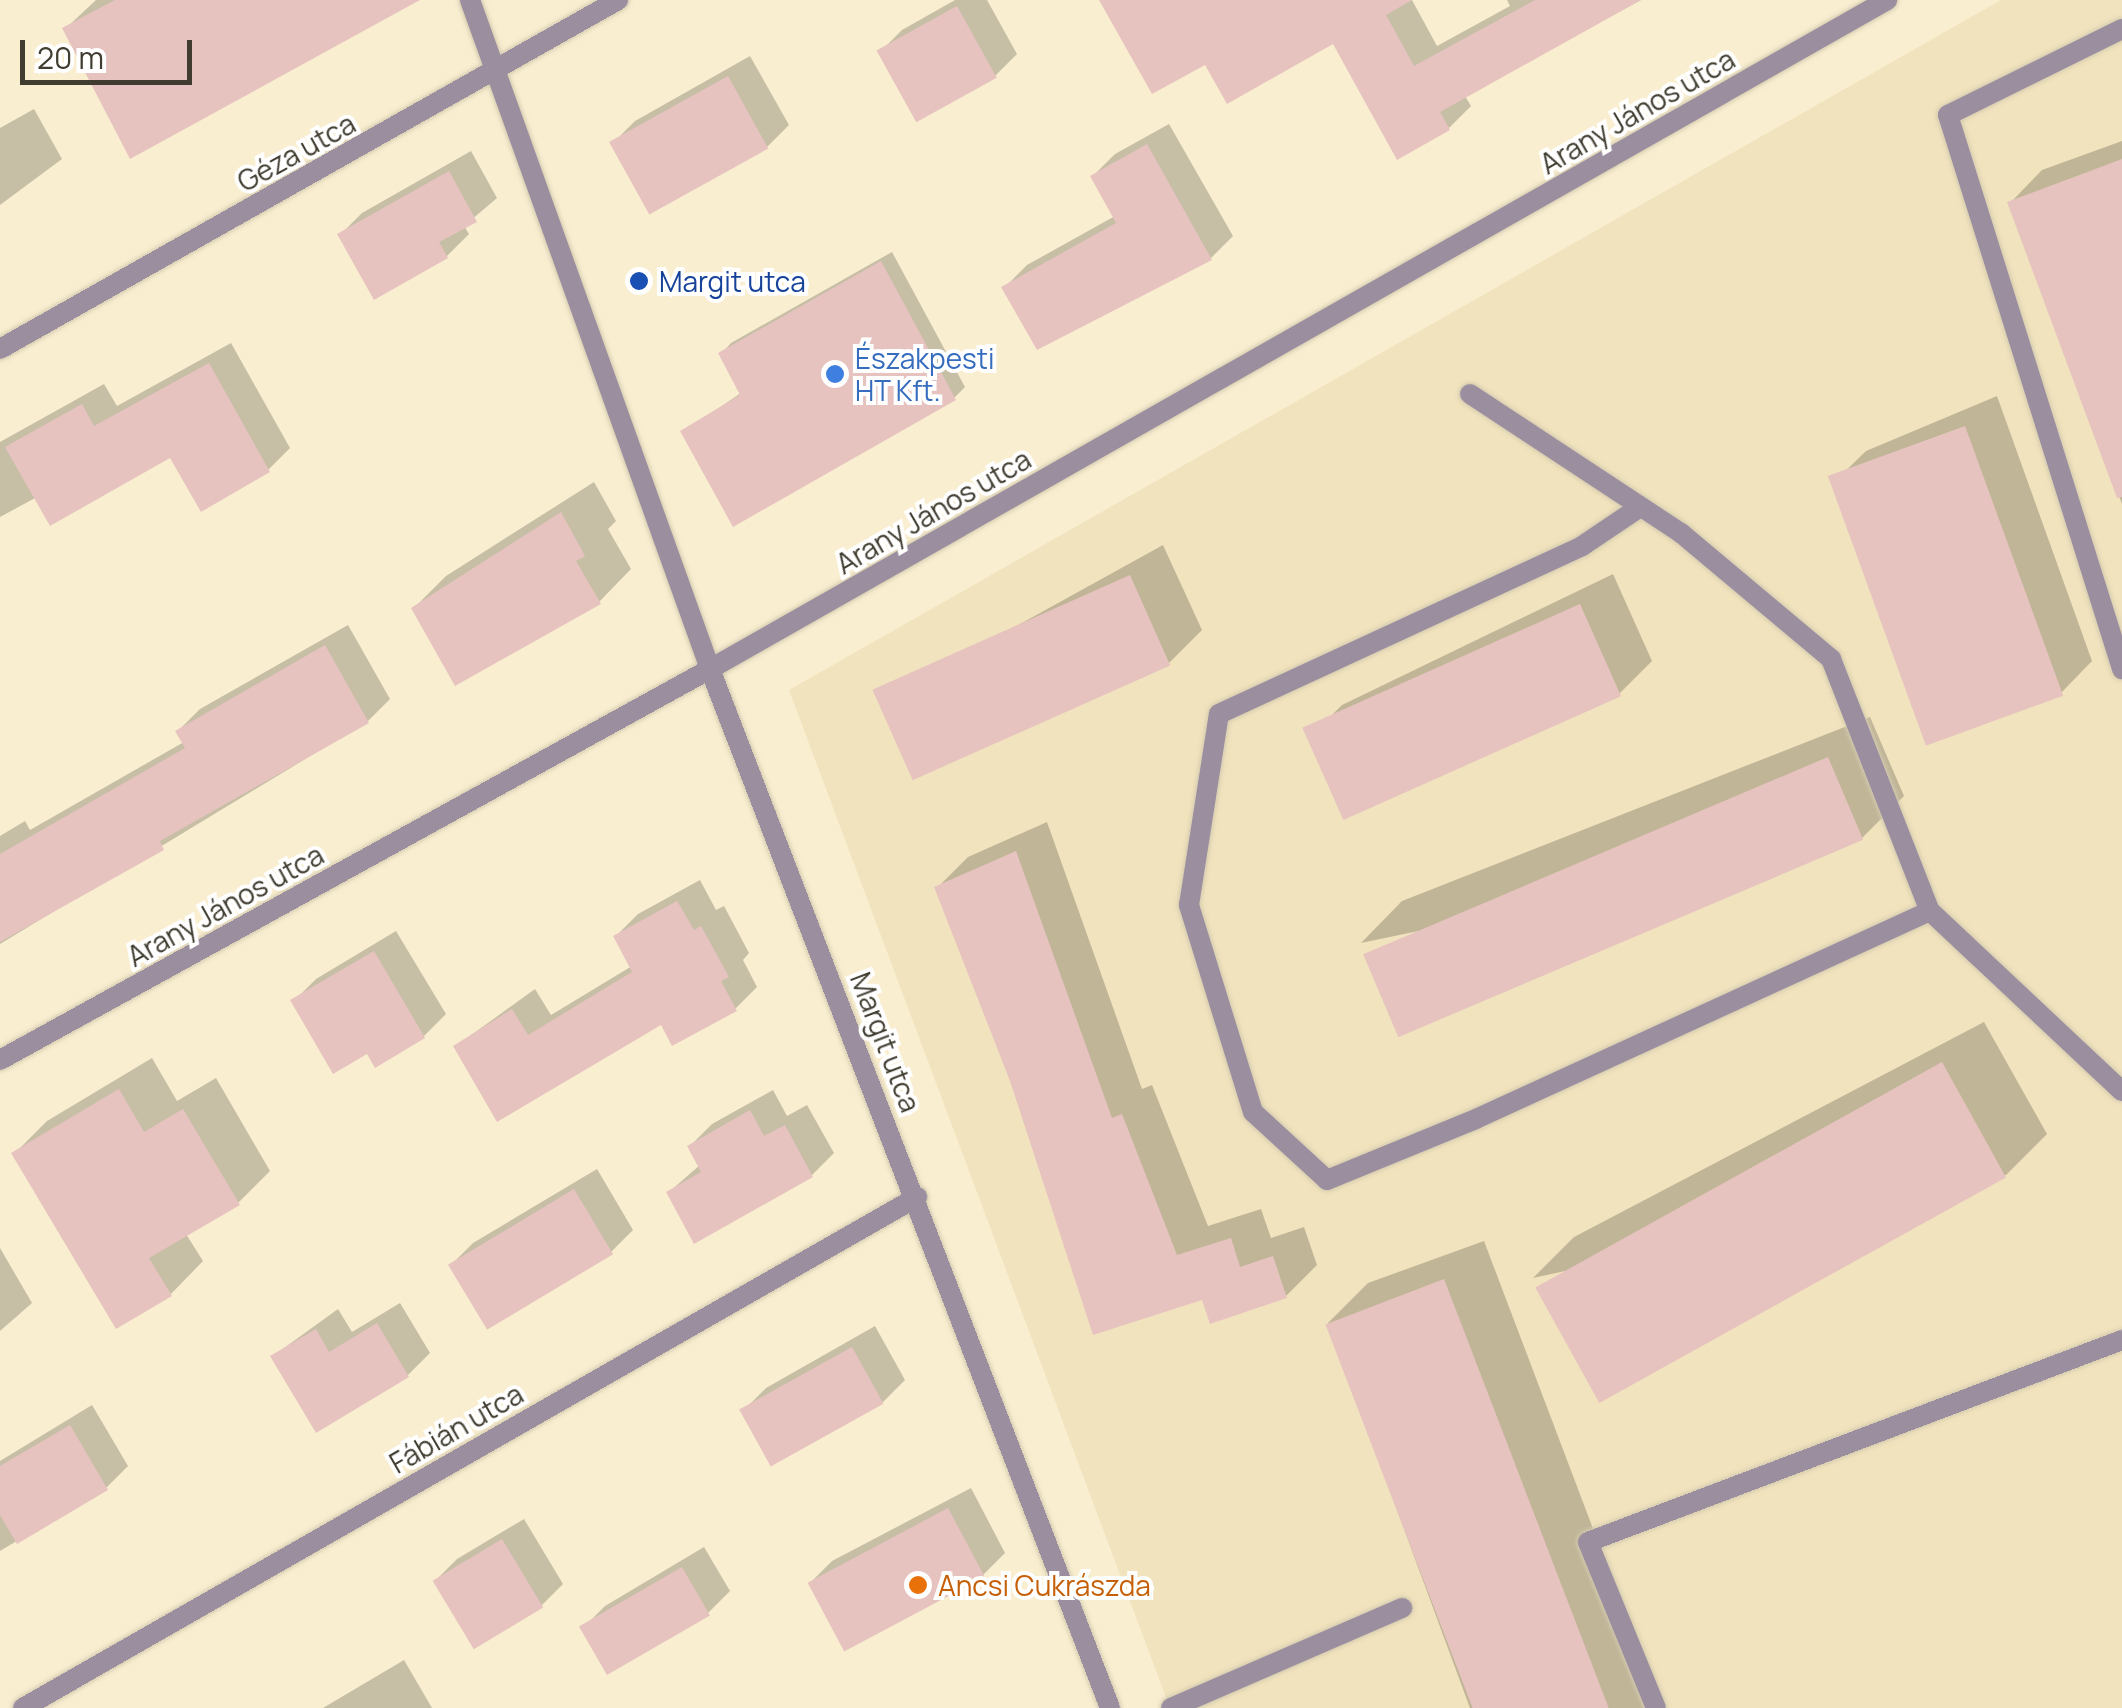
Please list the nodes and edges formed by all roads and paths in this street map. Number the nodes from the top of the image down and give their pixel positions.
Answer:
1 (470, 0) edge
2 (618, 0) edge
3 (1887, 0) edge
4 (2122, 30) edge
5 (494, 72) junction
6 (0, 349) edge
7 (1470, 394) dead end
8 (1640, 507) junction
9 (710, 669) junction
10 (2122, 669) edge
11 (1930, 910) junction
12 (0, 1060) edge
13 (2122, 1091) edge
14 (917, 1196) junction
15 (2122, 1340) edge
16 (1402, 1608) dead end
17 (23, 1708) edge
18 (1110, 1708) edge
19 (1171, 1708) edge
20 (1656, 1708) edge

1 - 5 street, Margit utca
2 - 5 street, Géza utca
3 - 9 street, Arany János utca
4 - 10 street
5 - 6 street, Géza utca
5 - 9 street, Margit utca
7 - 8 street
8 - 11 street
8 - 11 street
9 - 12 street, Arany János utca
9 - 14 street, Margit utca
11 - 13 street
14 - 17 street, Fábián utca
14 - 18 street, Margit utca
15 - 20 street
16 - 19 street

